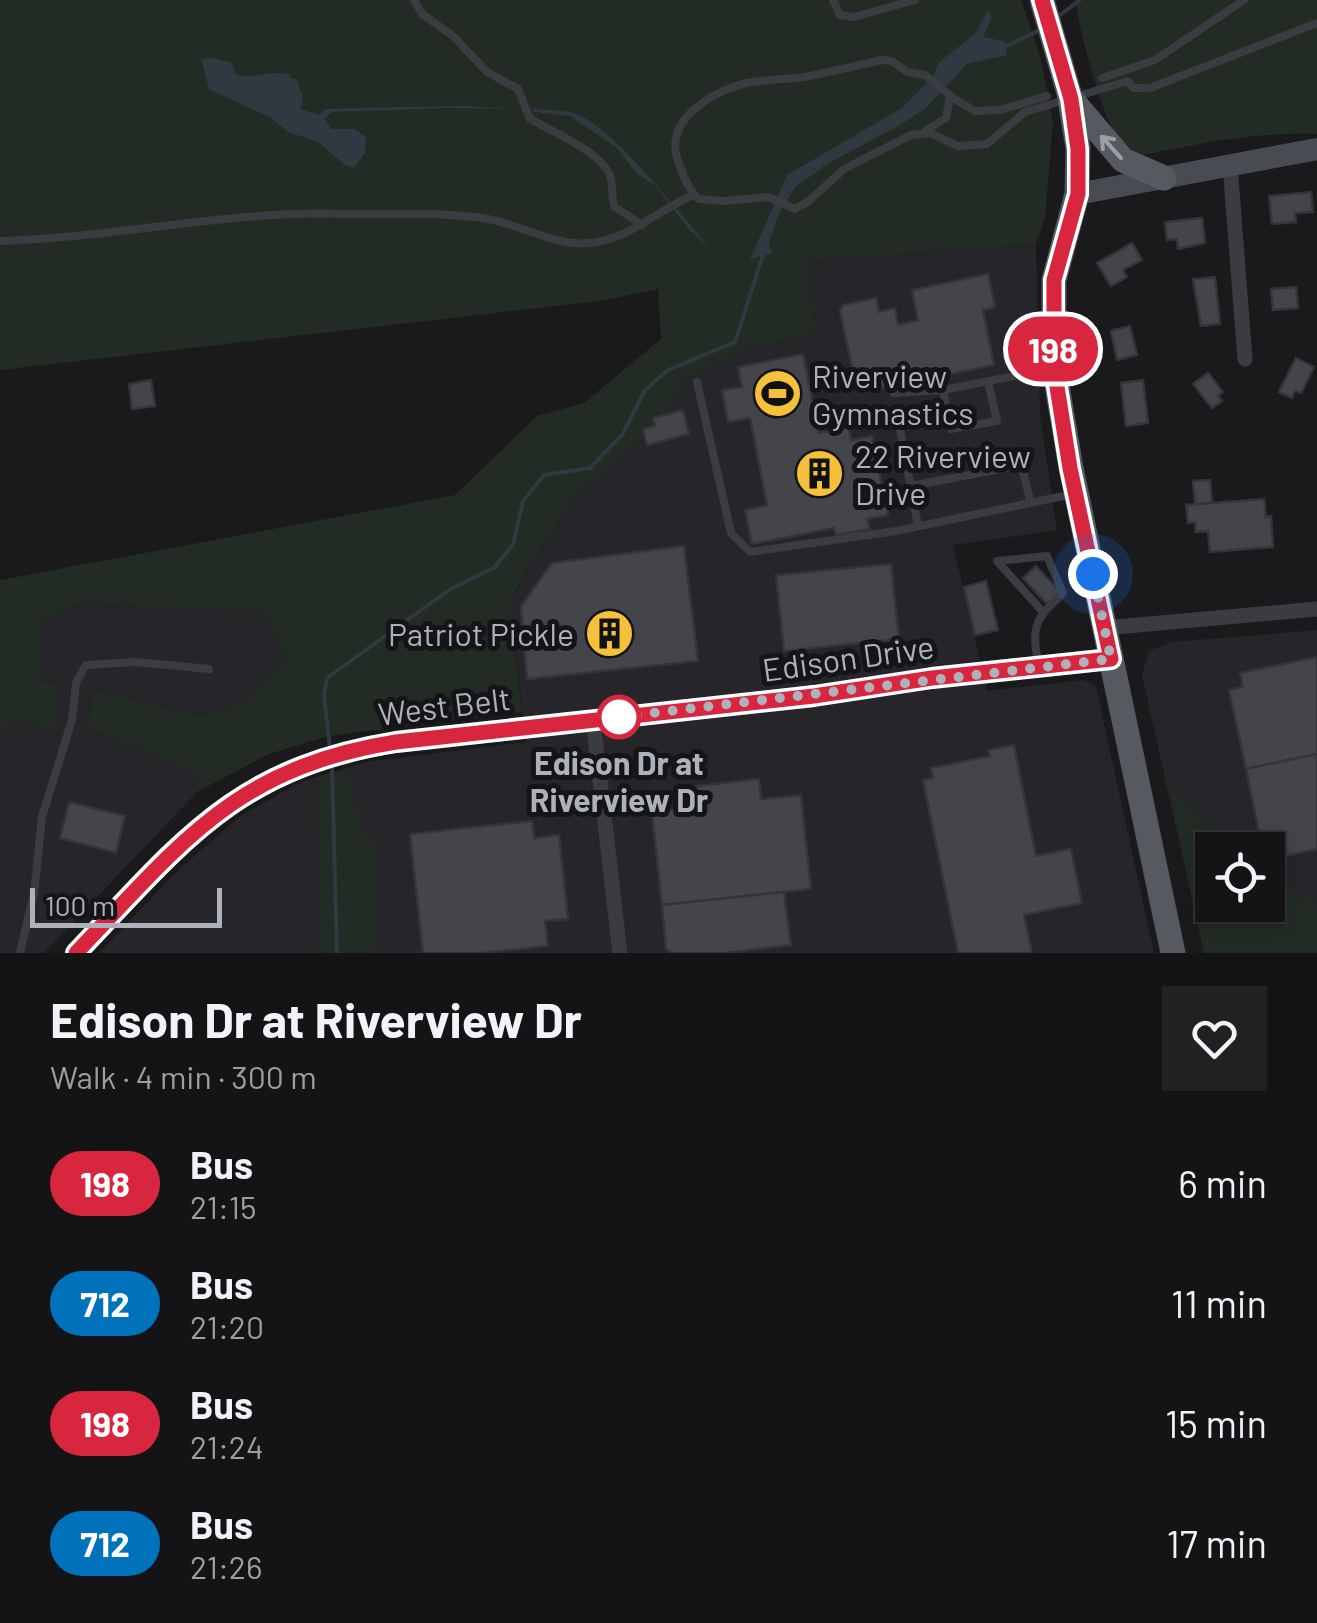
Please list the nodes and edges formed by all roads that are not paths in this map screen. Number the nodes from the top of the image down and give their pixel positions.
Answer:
1 (414, 0) edge
2 (832, 0) edge
3 (915, 0) edge
4 (1042, 0) edge
5 (1244, 0) edge
6 (1317, 22) edge
7 (1127, 76) junction
8 (1102, 78) dead end
9 (948, 94) junction
10 (1062, 96) junction
11 (1018, 111) junction
12 (924, 132) junction
13 (1317, 150) edge
14 (1230, 165) junction
15 (1164, 178) junction
16 (1078, 194) junction
17 (694, 195) junction
18 (642, 225) junction
19 (0, 241) edge
20 (1245, 359) dead end
21 (1054, 368) junction
22 (697, 382) dead end
23 (988, 382) junction
24 (943, 390) junction
25 (894, 393) dead end
26 (898, 419) dead end
27 (911, 486) junction
28 (1076, 494) junction
29 (1031, 503) junction
30 (918, 526) junction
31 (1317, 610) edge
32 (1043, 612) junction
33 (1104, 628) junction
34 (1111, 659) junction
35 (1038, 666) junction
36 (208, 669) dead end
37 (593, 720) junction
38 (20, 953) edge
39 (76, 953) edge
40 (620, 953) edge
41 (1173, 953) edge

1 - 18 lane
2 - 3 lane
4 - 10 main road, bridge
5 - 7 lane
6 - 7 lane
7 - 8 lane
7 - 10 lane
9 - 11 lane
9 - 12 lane
9 - 17 lane
10 - 11 lane
10 - 11 lane
15 -> 10 main road
10 - 16 main road
11 - 12 lane
12 - 17 lane
13 - 14 main road
14 - 15 main road
14 - 20 street
15 - 16 main road
16 - 21 main road
17 - 18 lane
18 - 19 lane
21 - 23 lane
21 - 28 main road
22 - 30 lane
23 - 24 lane
23 - 24 lane
24 - 25 lane
26 - 27 lane
27 - 29 lane
27 - 30 lane
28 - 29 lane
28 - 33 main road
29 - 30 lane
31 - 33 street
32 - 32 lane
32 - 35 lane
33 - 34 main road
34 - 35 main road, Edison Drive
34 - 41 main road
35 - 37 main road, Edison Drive
36 - 38 lane
37 - 39 main road, West Belt
37 - 40 street

